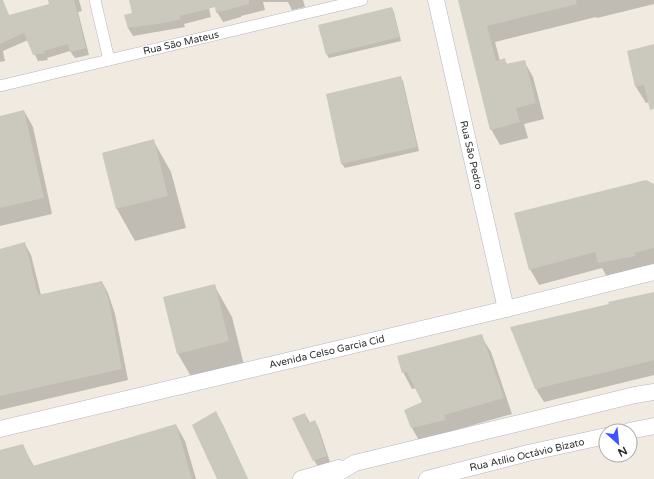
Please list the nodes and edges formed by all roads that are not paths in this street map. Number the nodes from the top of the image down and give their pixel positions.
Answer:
1 (94, 0) edge
2 (362, 0) edge
3 (436, 0) edge
4 (109, 60) junction
5 (0, 86) edge
6 (654, 272) edge
7 (506, 309) junction
8 (654, 392) edge
9 (654, 426) edge
10 (0, 429) edge
11 (638, 429) edge
12 (598, 438) edge
13 (355, 463) junction
14 (300, 479) edge
15 (328, 479) edge
16 (427, 479) edge

1 - 4 street
2 - 4 street, Rua São Mateus
3 - 7 street, Rua São Pedro
4 - 5 street, Rua São Mateus
6 - 7 street, Avenida Celso Garcia Cid
7 - 10 street, Avenida Celso Garcia Cid
8 - 13 street
9 - 11 street
12 - 16 street, Rua Atílio Octávio Bizato
13 - 14 street
13 - 15 street

